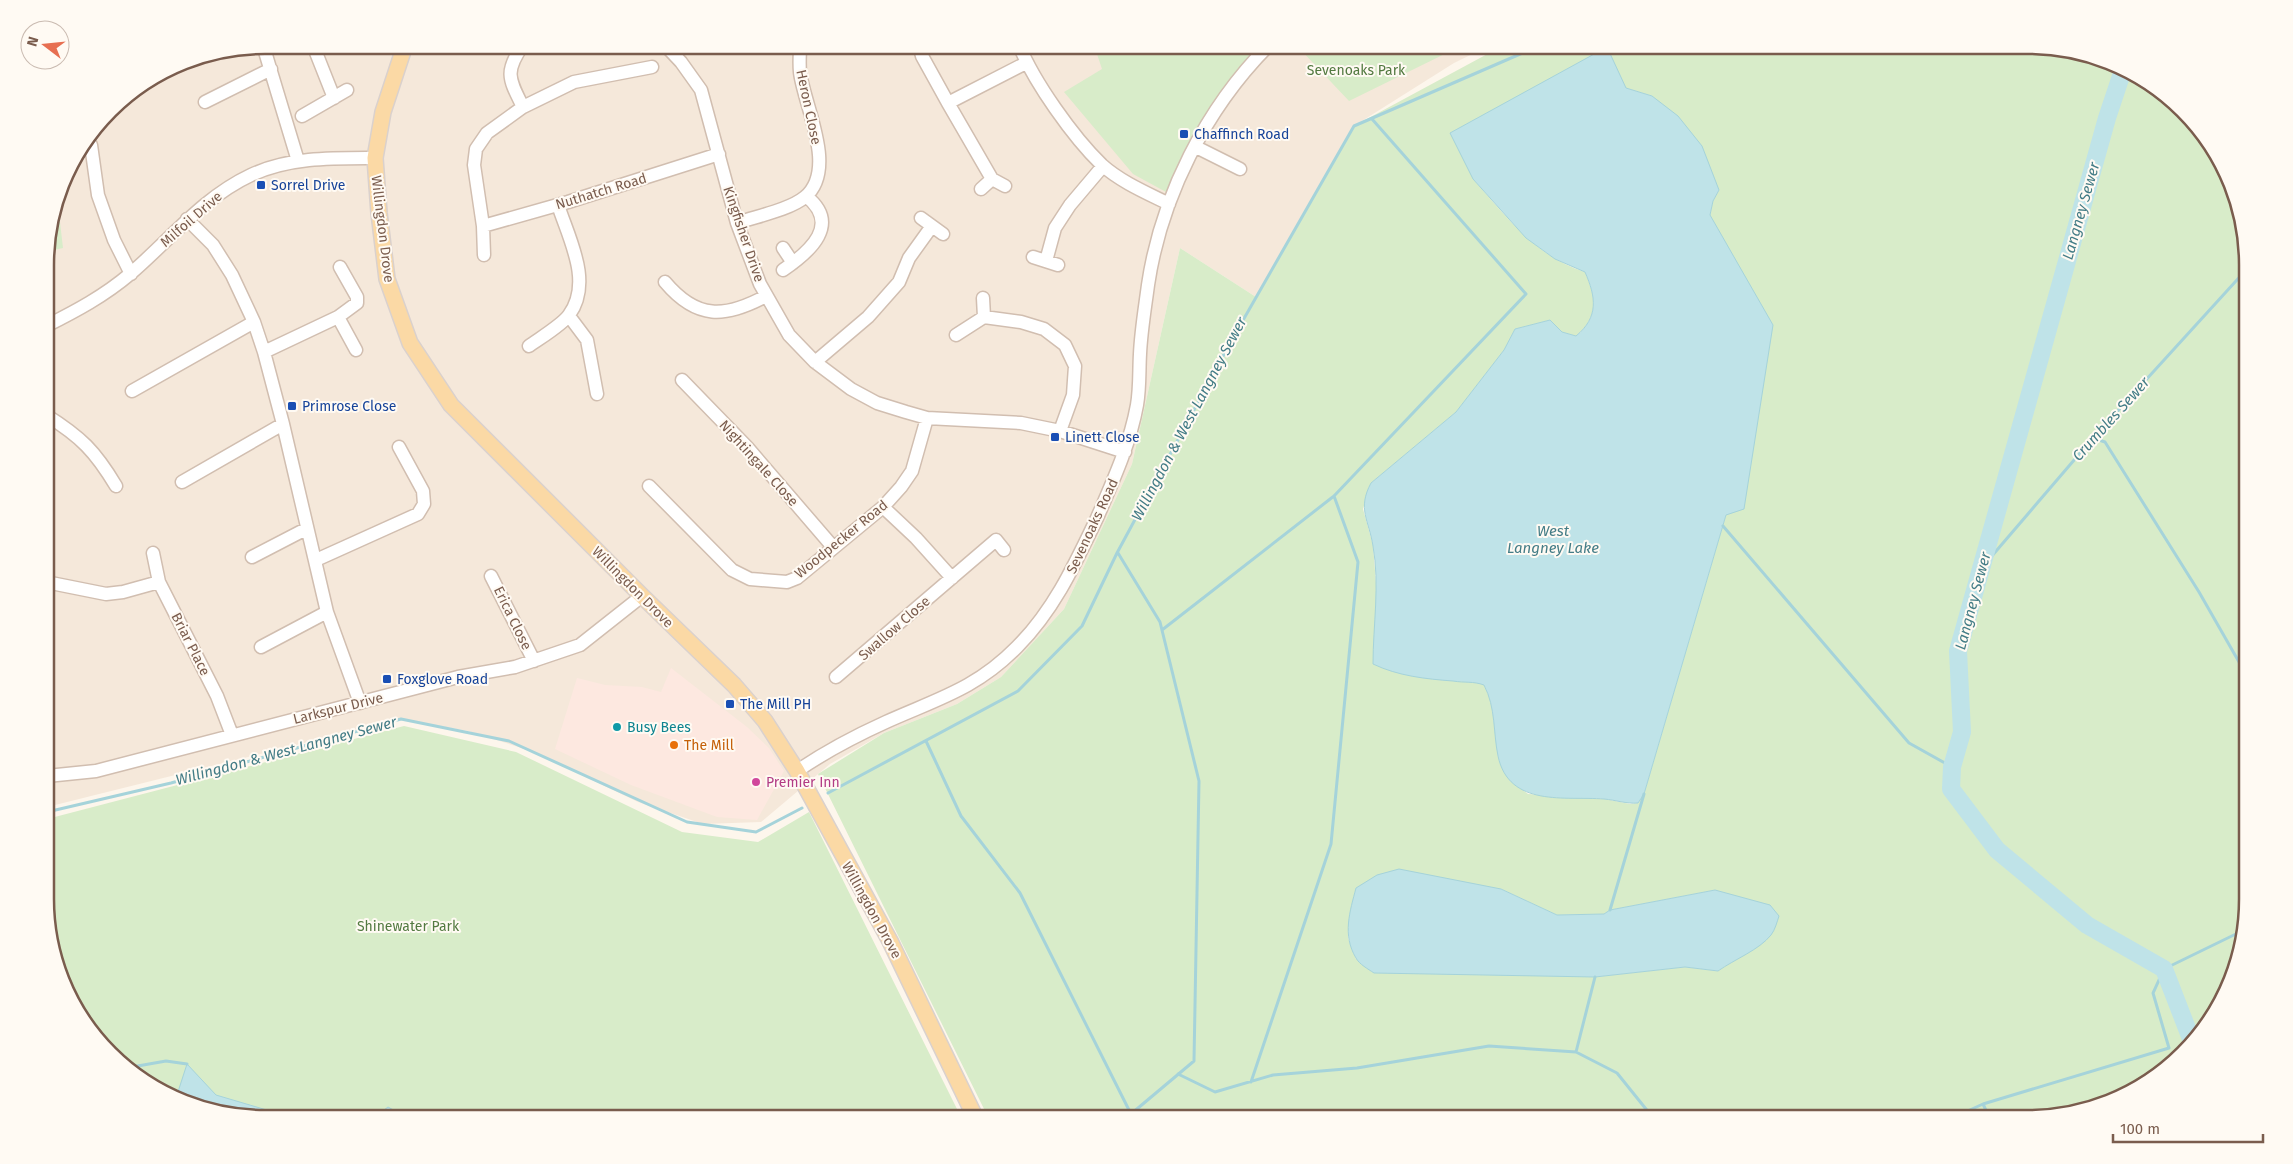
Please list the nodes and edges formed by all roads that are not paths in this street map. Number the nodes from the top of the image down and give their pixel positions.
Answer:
1 (267, 54) edge
2 (317, 54) edge
3 (402, 54) edge
4 (517, 54) edge
5 (673, 54) edge
6 (800, 54) edge
7 (921, 54) edge
8 (1022, 54) edge
9 (1262, 54) edge
10 (1026, 63) junction
11 (652, 67) dead end
12 (271, 69) junction
13 (347, 90) dead end
14 (334, 98) junction
15 (205, 102) dead end
16 (948, 103) junction
17 (523, 107) junction
18 (302, 116) dead end
19 (91, 145) dead end
20 (1196, 147) junction
21 (719, 154) junction
22 (375, 158) junction
23 (298, 161) junction
24 (1103, 166) junction
25 (1240, 169) dead end
26 (992, 179) junction
27 (1005, 186) dead end
28 (981, 189) dead end
29 (806, 196) junction
30 (1169, 204) junction
31 (558, 205) junction
32 (921, 218) dead end
33 (187, 219) junction
34 (737, 223) junction
35 (483, 226) junction
36 (932, 226) junction
37 (943, 234) dead end
38 (784, 248) dead end
39 (484, 255) dead end
40 (1033, 257) dead end
41 (340, 267) dead end
42 (130, 274) junction
43 (665, 282) dead end
44 (766, 296) junction
45 (983, 298) dead end
46 (569, 316) junction
47 (338, 317) junction
48 (984, 317) junction
49 (54, 322) edge
50 (254, 322) junction
51 (956, 335) dead end
52 (529, 346) dead end
53 (356, 350) dead end
54 (264, 352) junction
55 (815, 362) junction
56 (682, 380) dead end
57 (132, 390) dead end
58 (597, 394) dead end
59 (927, 418) junction
60 (54, 420) edge
61 (283, 424) junction
62 (1060, 431) junction
63 (399, 447) dead end
64 (1125, 452) junction
65 (182, 482) dead end
66 (116, 486) dead end
67 (649, 486) dead end
68 (883, 507) junction
69 (306, 529) junction
70 (833, 547) junction
71 (1004, 550) dead end
72 (153, 553) dead end
73 (252, 556) dead end
74 (316, 560) junction
75 (492, 576) dead end
76 (952, 578) junction
77 (159, 582) junction
78 (54, 584) edge
79 (642, 596) junction
80 (327, 612) junction
81 (261, 648) dead end
82 (534, 662) junction
83 (836, 677) dead end
84 (360, 703) junction
85 (232, 735) junction
86 (797, 771) junction
87 (54, 775) edge
88 (972, 1110) edge

1 - 12 street
2 - 14 street
3 - 22 main road, Willingdon Drove
4 - 17 street
5 - 21 street, Kingfisher Drive
6 - 29 street, Heron Close
7 - 16 street
8 - 10 street
9 - 20 street, Sevenoaks Road
10 - 16 street
10 - 24 street
11 - 17 street
12 - 15 street
12 - 23 street
13 - 14 street
14 - 18 street
16 - 26 street
17 - 35 street
19 - 42 street
20 - 25 street
20 - 30 street, Sevenoaks Road
21 - 31 street, Nuthatch Road
21 - 34 street, Kingfisher Drive
22 - 23 street, Milfoil Drive
22 - 79 main road, Willingdon Drove
23 - 33 street, Milfoil Drive
24 - 30 street
24 - 40 street
26 - 27 street
26 - 28 street
29 - 34 street
29 - 38 street
30 - 64 street, Sevenoaks Road
31 - 35 street, Nuthatch Road
31 - 46 street
32 - 36 street
33 - 42 street, Milfoil Drive
33 - 50 street
34 - 44 street, Kingfisher Drive
35 - 39 street
36 - 37 street
36 - 55 street
41 - 47 street
42 - 49 street, Milfoil Drive
43 - 44 street
44 - 55 street, Kingfisher Drive
45 - 48 street
46 - 52 street
46 - 58 street
47 - 53 street
47 - 54 street
48 - 51 street
48 - 62 street
50 - 54 street
50 - 57 street
54 - 61 street
55 - 59 street, Kingfisher Drive
56 - 70 street, Nightingale Close
59 - 62 street, Kingfisher Drive
59 - 68 street, Woodpecker Road
60 - 66 street
61 - 65 street
61 - 69 street
62 - 64 street, Kingfisher Drive
63 - 74 street
64 - 86 street, Sevenoaks Road
67 - 70 street, Woodpecker Road
68 - 70 street, Woodpecker Road
68 - 76 street
69 - 73 street
69 - 74 street
71 - 76 street, Swallow Close
72 - 77 street, Briar Place
74 - 80 street
75 - 82 street, Erica Close
76 - 83 street, Swallow Close
77 - 78 street
77 - 85 street, Briar Place
79 - 82 street, Larkspur Drive
79 - 86 main road, Willingdon Drove
80 - 81 street
80 - 84 street
82 - 84 street, Larkspur Drive
84 - 85 street, Larkspur Drive
85 - 87 street, Larkspur Drive
86 - 88 main road, Willingdon Drove

